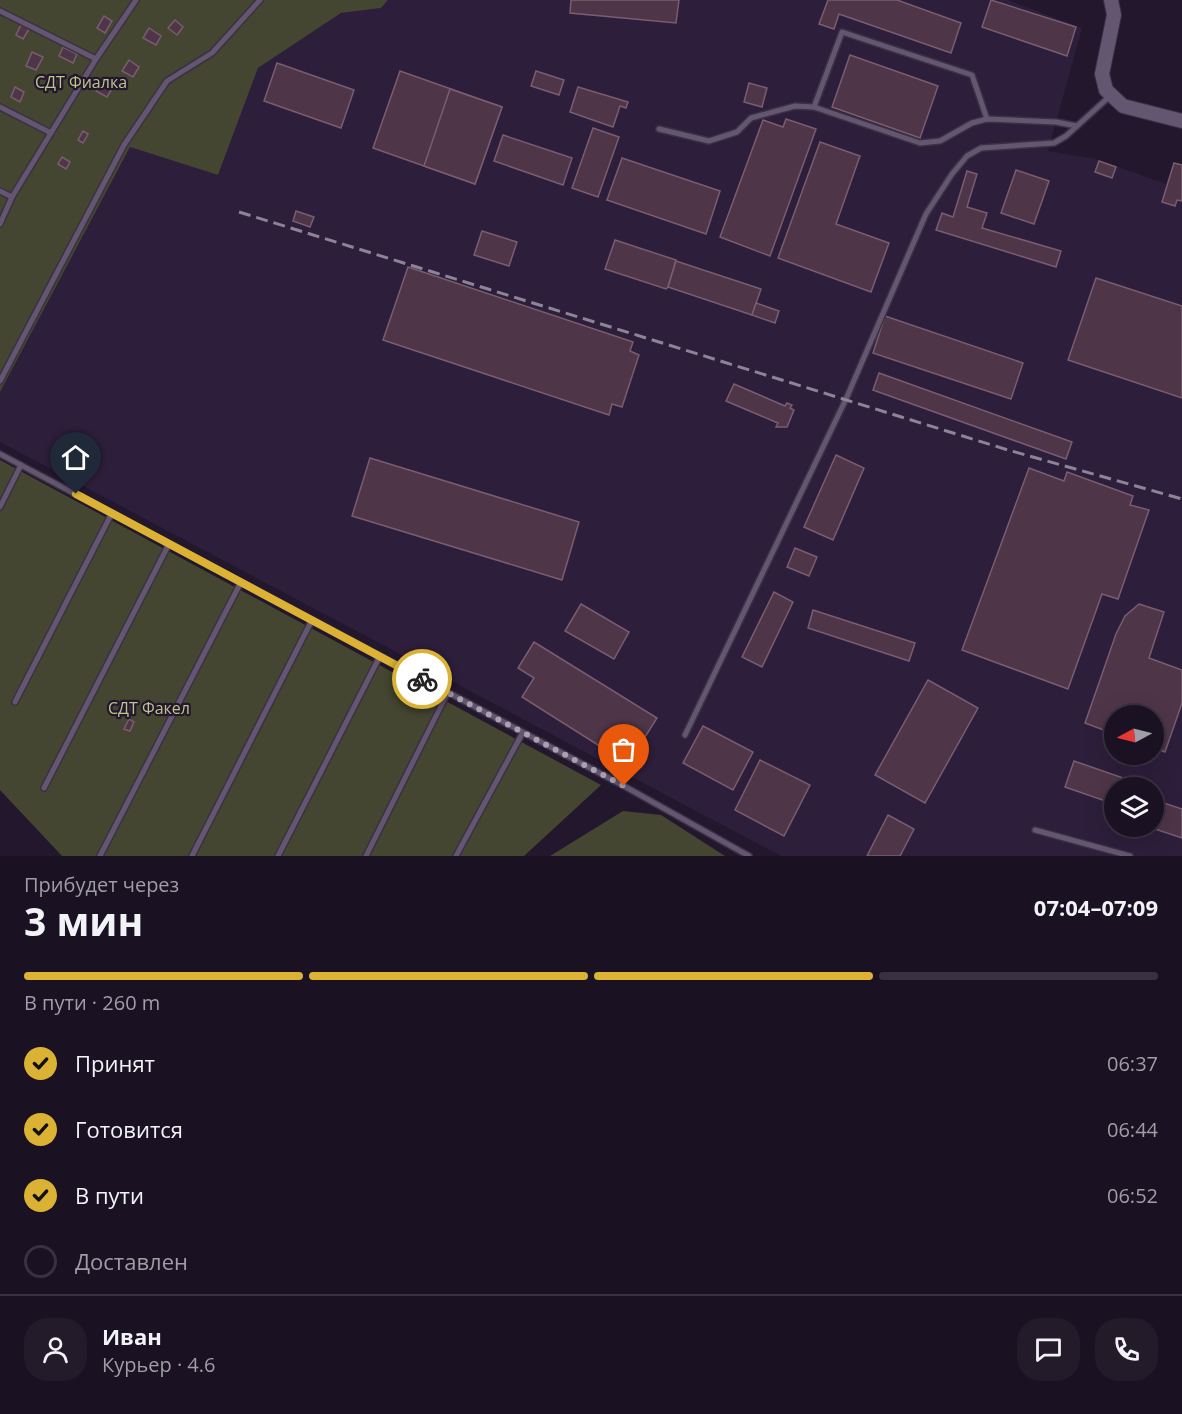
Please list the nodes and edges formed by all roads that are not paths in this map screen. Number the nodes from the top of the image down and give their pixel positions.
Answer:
1 (136, 0) edge
2 (260, 0) edge
3 (1111, 0) edge
4 (0, 11) edge
5 (96, 59) junction
6 (1110, 96) junction
7 (0, 107) edge
8 (814, 107) junction
9 (987, 119) junction
10 (1182, 121) edge
11 (1077, 126) junction
12 (659, 129) dead end
13 (51, 133) junction
14 (0, 191) edge
15 (12, 197) junction
16 (0, 224) edge
17 (0, 381) edge
18 (0, 454) edge
19 (21, 465) junction
20 (0, 507) edge
21 (112, 513) junction
22 (169, 543) junction
23 (241, 582) junction
24 (312, 620) junction
25 (380, 656) junction
26 (448, 693) junction
27 (15, 702) dead end
28 (522, 734) junction
29 (686, 735) dead end
30 (44, 788) dead end
31 (1035, 830) dead end
32 (100, 856) edge
33 (192, 856) edge
34 (278, 856) edge
35 (366, 856) edge
36 (456, 856) edge
37 (749, 856) edge
38 (1130, 856) edge

1 - 5 lane
2 - 17 lane
3 - 6 street
4 - 5 lane
5 - 13 lane
6 - 10 street
6 - 11 lane
7 - 13 lane
8 - 9 lane
8 - 9 lane
8 - 12 lane
9 - 11 lane
11 - 29 lane
13 - 15 lane
14 - 15 lane
15 - 16 lane
18 - 19 lane
19 - 20 lane
19 - 21 lane
21 - 22 lane
21 - 27 lane
22 - 23 lane
22 - 30 lane
23 - 24 lane
23 - 32 lane
24 - 25 lane
24 - 33 lane
25 - 26 lane
25 - 34 lane
26 - 28 lane
26 - 35 lane
28 - 36 lane
28 - 37 lane
31 - 38 lane

